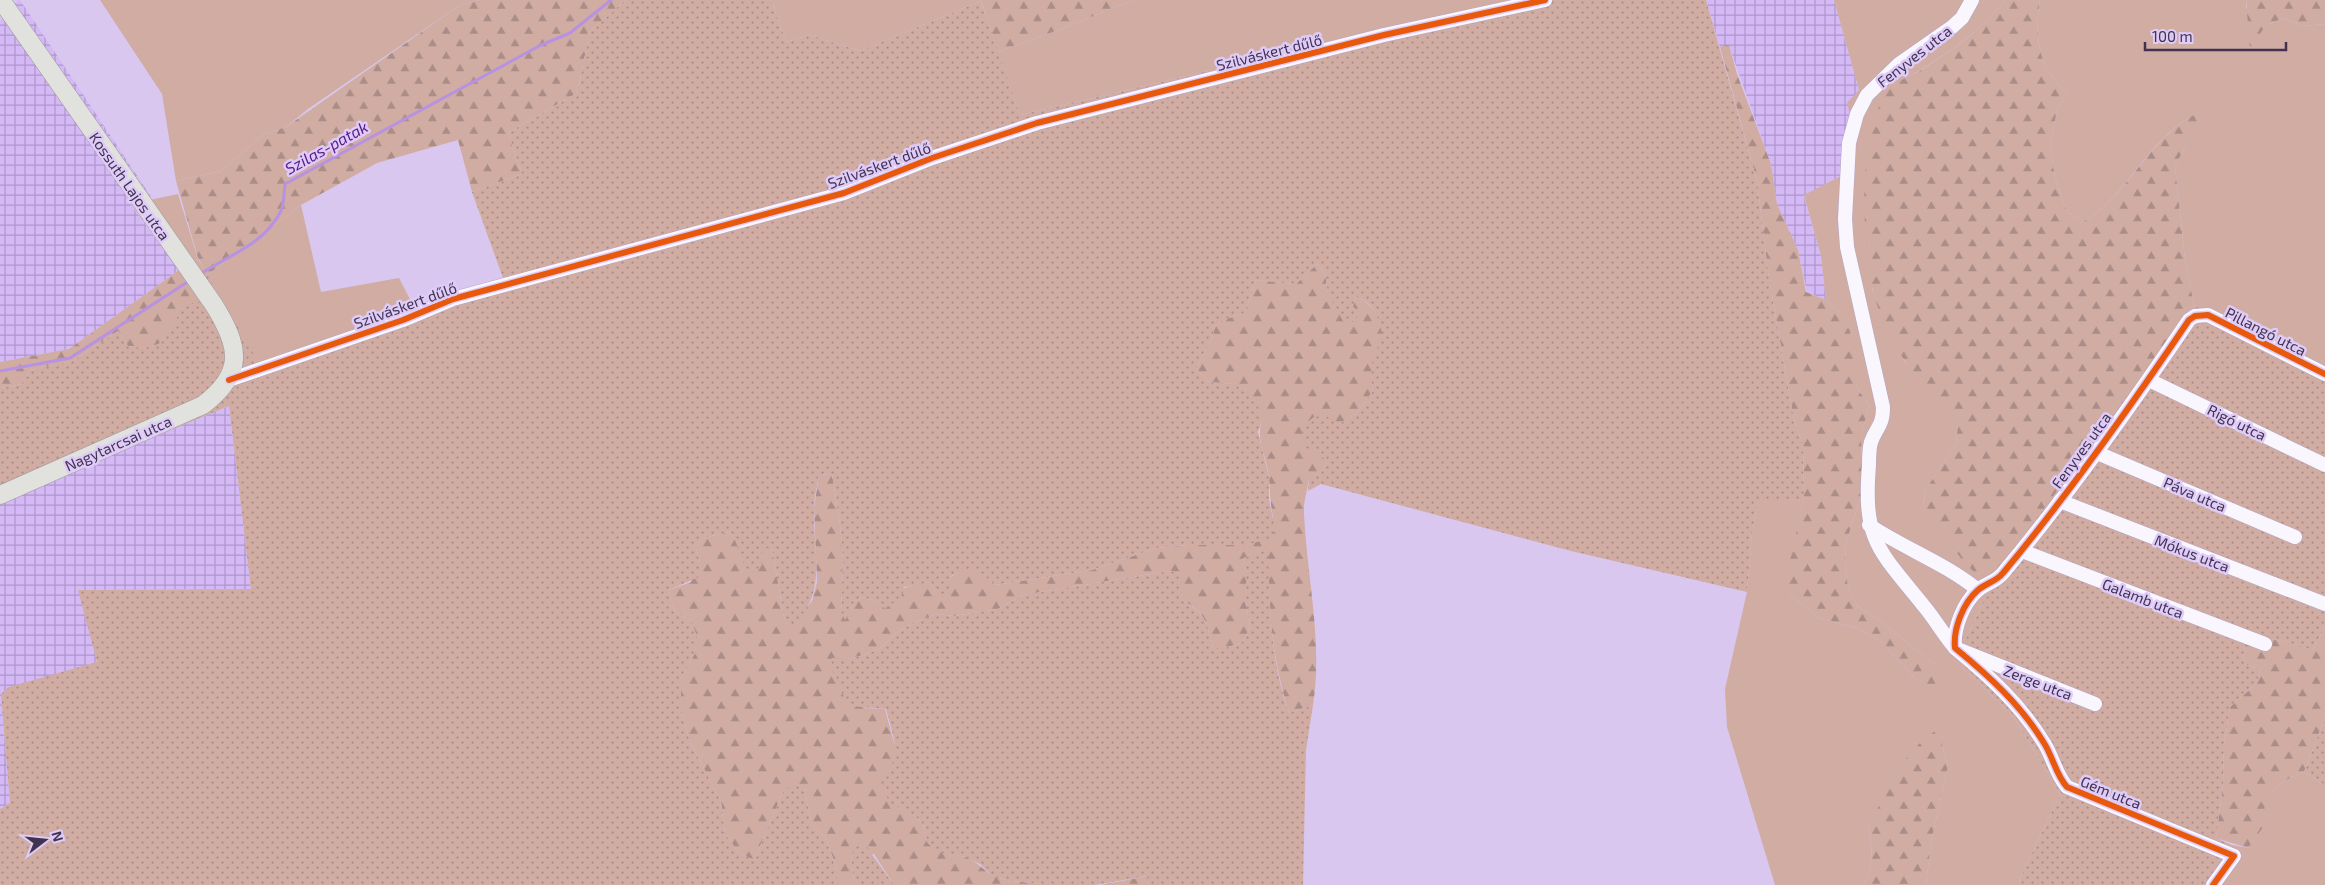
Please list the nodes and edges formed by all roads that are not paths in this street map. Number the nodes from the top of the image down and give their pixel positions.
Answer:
1 (2, 0) edge
2 (1545, 0) edge
3 (1972, 0) edge
4 (2195, 316) joint
5 (2325, 374) edge
6 (229, 380) junction
7 (2149, 380) junction
8 (2095, 452) junction
9 (2325, 465) edge
10 (0, 495) edge
11 (2060, 501) junction
12 (1869, 525) junction
13 (2295, 537) dead end
14 (2022, 551) junction
15 (1978, 590) junction
16 (2325, 604) edge
17 (2265, 644) dead end
18 (1955, 648) junction
19 (2094, 704) dead end
20 (2213, 885) edge

1 - 6 main road, Kossuth Lajos utca
2 - 6 street, Szilváskert dűlő
3 - 12 street, Fenyves utca
4 - 5 street, Pillangó utca
4 - 7 street, Fenyves utca
6 - 10 main road, Nagytarcsai utca
7 - 8 street, Fenyves utca
7 - 9 street, Rigó utca
8 - 11 street, Fenyves utca
8 - 13 street, Páva utca
11 - 14 street, Fenyves utca
11 - 16 street, Mókus utca
12 - 15 street
12 - 18 street, Fenyves utca
14 - 15 street, Fenyves utca
14 - 17 street, Galamb utca
15 - 18 street
18 - 19 street, Zerge utca
18 - 20 street, Gém utca

